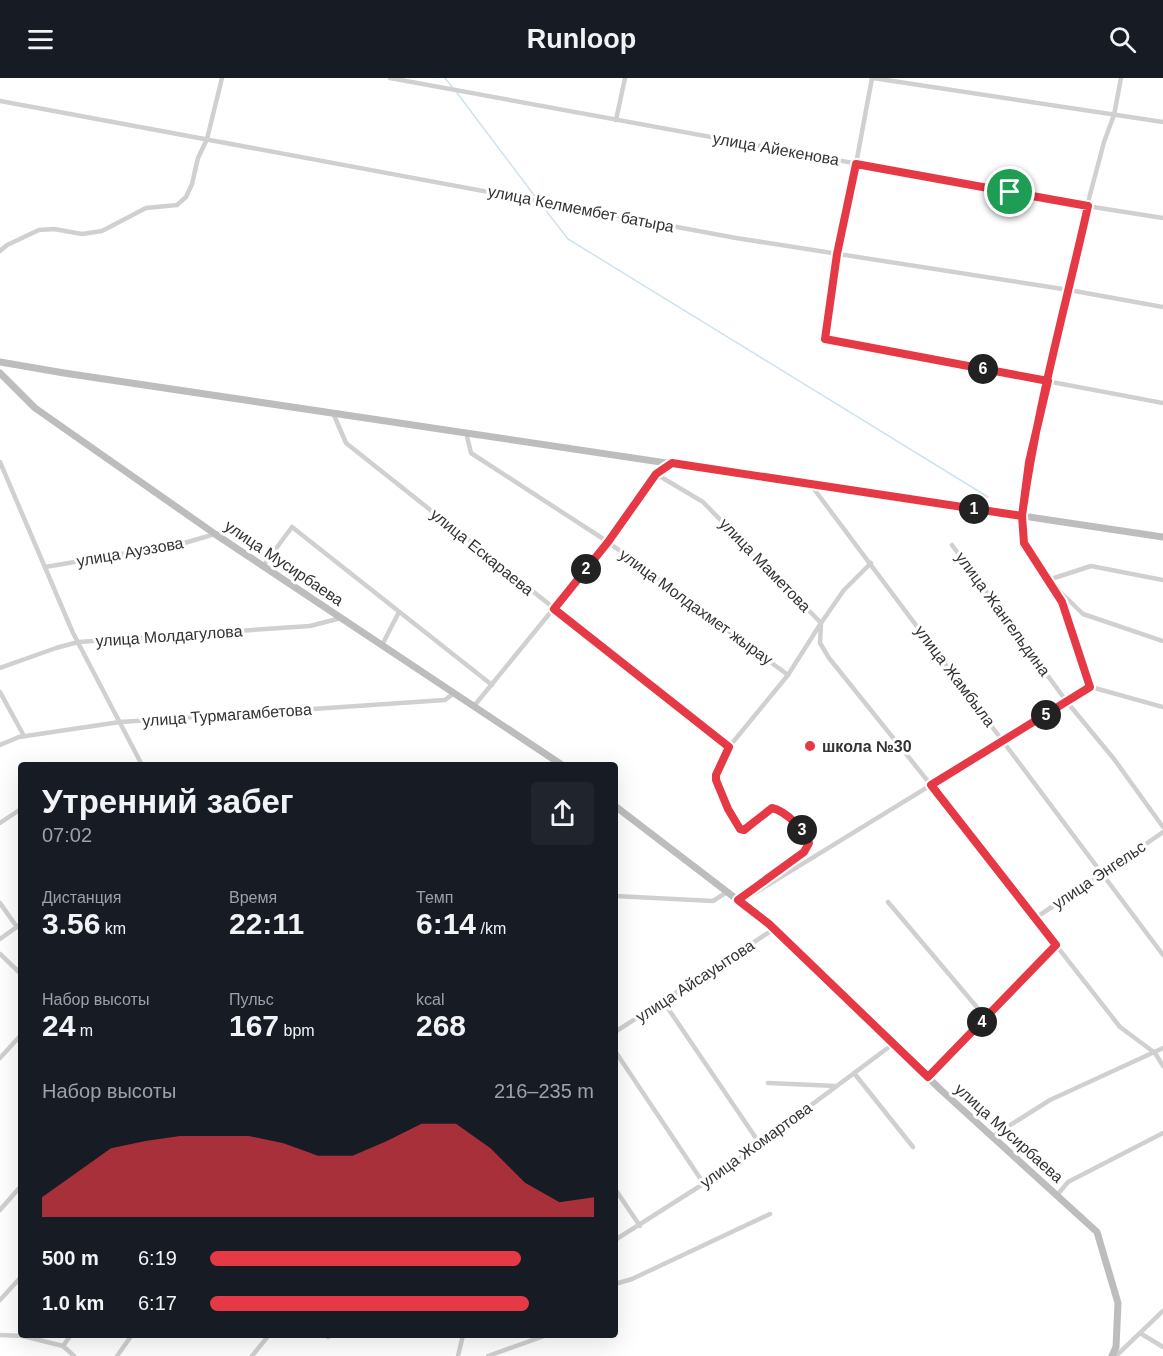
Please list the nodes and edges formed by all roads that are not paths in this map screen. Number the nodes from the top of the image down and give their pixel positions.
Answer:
1 (222, 78) edge
2 (390, 78) edge
3 (625, 78) edge
4 (872, 78) edge
5 (1121, 78) edge
6 (0, 100) edge
7 (1114, 115) junction
8 (616, 120) junction
9 (1163, 122) edge
10 (207, 139) junction
11 (856, 164) junction
12 (1088, 206) junction
13 (1163, 218) edge
14 (0, 251) edge
15 (837, 254) junction
16 (1069, 290) junction
17 (1163, 307) edge
18 (0, 362) edge
19 (0, 373) edge
20 (1048, 381) junction
21 (1163, 403) edge
22 (333, 413) junction
23 (466, 432) junction
24 (0, 462) edge
25 (672, 463) junction
26 (656, 474) junction
27 (812, 485) junction
28 (1022, 516) junction
29 (215, 534) junction
30 (1163, 537) edge
31 (608, 542) junction
32 (952, 545) dead end
33 (871, 563) junction
34 (263, 566) junction
35 (45, 567) junction
36 (1048, 580) junction
37 (1163, 580) edge
38 (554, 609) junction
39 (399, 612) junction
40 (341, 618) junction
41 (821, 623) junction
42 (1163, 641) edge
43 (78, 642) junction
44 (382, 645) junction
45 (0, 668) edge
46 (788, 675) junction
47 (492, 685) junction
48 (1090, 687) junction
49 (0, 692) edge
50 (454, 693) junction
51 (1067, 702) junction
52 (474, 706) junction
53 (1163, 707) edge
54 (120, 722) junction
55 (24, 736) junction
56 (1003, 741) junction
57 (0, 745) edge
58 (729, 747) junction
59 (140, 762) edge
60 (558, 762) edge
61 (931, 785) junction
62 (618, 808) edge
63 (18, 811) edge
64 (0, 823) edge
65 (1163, 827) edge
66 (1163, 832) edge
67 (1103, 874) junction
68 (727, 892) junction
69 (618, 896) edge
70 (739, 901) junction
71 (888, 902) dead end
72 (0, 903) edge
73 (1035, 918) junction
74 (18, 924) edge
75 (18, 926) edge
76 (774, 929) junction
77 (0, 939) edge
78 (1056, 945) junction
79 (0, 954) edge
80 (1163, 955) edge
81 (18, 971) edge
82 (663, 1001) junction
83 (986, 1018) junction
84 (618, 1030) edge
85 (18, 1038) edge
86 (893, 1044) junction
87 (1163, 1048) edge
88 (1155, 1053) junction
89 (618, 1055) edge
90 (0, 1058) edge
91 (1163, 1066) edge
92 (854, 1073) junction
93 (928, 1077) junction
94 (768, 1083) dead end
95 (836, 1086) junction
96 (1163, 1133) edge
97 (993, 1136) junction
98 (760, 1144) junction
99 (913, 1147) dead end
100 (704, 1184) junction
101 (18, 1189) edge
102 (618, 1193) edge
103 (1058, 1194) junction
104 (0, 1210) edge
105 (770, 1214) dead end
106 (640, 1226) junction
107 (618, 1238) edge
108 (18, 1280) edge
109 (618, 1283) edge
110 (0, 1300) edge
111 (1163, 1311) edge
112 (1140, 1333) junction
113 (0, 1335) edge
114 (18, 1336) edge
115 (31, 1338) edge
116 (69, 1338) edge
117 (130, 1338) edge
118 (267, 1338) edge
119 (462, 1338) edge
120 (539, 1338) edge
121 (63, 1346) junction
122 (1163, 1347) edge
123 (74, 1356) edge
124 (117, 1356) edge
125 (252, 1356) edge
126 (458, 1356) edge
127 (488, 1356) edge
128 (1114, 1356) edge

1 - 10 street
2 - 8 street, улица Айекенова
3 - 8 street
4 - 7 street
4 - 11 street
5 - 7 street
6 - 10 street, улица Келмембет батыра
7 - 9 street
7 - 12 street
8 - 11 street, улица Айекенова
10 - 14 street
10 - 15 street, улица Келмембет батыра
11 - 12 street, улица Айекенова
11 - 15 street
12 - 13 street, улица Айекенова
12 - 16 street
15 - 16 street, улица Келмембет батыра
15 - 20 street
16 - 17 street, улица Келмембет батыра
16 - 20 street
18 - 22 street
19 - 29 street, улица Мусирбаева
20 - 21 street
20 - 28 street
22 - 23 street
22 - 38 street, улица Ескараева
23 - 25 street
23 - 31 street, улица Молдахмет жырау
24 - 35 street
25 - 26 street
25 - 27 street
26 - 31 street
26 - 41 street, улица Маметова
27 - 28 street
27 - 33 street, улица Жамбыла
28 - 30 street
28 - 36 street
29 - 34 street, улица Мусирбаева
29 - 35 street, улица Ауэзова
31 - 38 street
31 - 46 street, улица Молдахмет жырау
32 - 51 street, улица Жангельдина
33 - 41 street
33 - 56 street, улица Жамбыла
34 - 39 street
34 - 40 street, улица Мусирбаева
35 - 43 street
36 - 37 street
36 - 42 street
36 - 48 street
38 - 47 street
38 - 58 street, улица Ескараева
39 - 44 street
39 - 47 street
40 - 43 street, улица Молдагулова
40 - 44 street, улица Мусирбаева
41 - 46 street
41 - 61 street, улица Маметова
43 - 45 street, улица Молдагулова
43 - 54 street
44 - 50 street, улица Мусирбаева
46 - 58 street
47 - 52 street
48 - 51 street
48 - 53 street
49 - 55 street
50 - 52 street, улица Мусирбаева
50 - 54 street, улица Турмагамбетова
51 - 56 street
51 - 65 street, улица Жангельдина
52 - 60 street, улица Мусирбаева
54 - 55 street, улица Турмагамбетова
54 - 59 street
55 - 57 street, улица Турмагамбетова
56 - 61 street
56 - 67 street, улица Жамбыла
58 - 70 street
61 - 70 street
61 - 73 street, улица Маметова
62 - 68 street, улица Мусирбаева
63 - 64 street
66 - 67 street, улица Энгельс
67 - 73 street, улица Энгельс
67 - 80 street, улица Жамбыла
68 - 69 street
68 - 70 street, улица Мусирбаева
70 - 76 street, улица Мусирбаева
71 - 83 street
72 - 74 street
73 - 78 street, улица Маметова
75 - 77 street
76 - 82 street, улица Айсауытова
76 - 86 street, улица Мусирбаева
78 - 83 street
78 - 88 street, улица Маметова
79 - 81 street
82 - 84 street, улица Айсауытова
82 - 98 street
83 - 93 street
85 - 90 street
86 - 92 street, улица Жомартова
86 - 93 street, улица Мусирбаева
87 - 88 street
88 - 91 street, улица Маметова
88 - 97 street
89 - 100 street
92 - 95 street, улица Жомартова
92 - 99 street
93 - 97 street, улица Мусирбаева
94 - 95 street
95 - 98 street, улица Жомартова
96 - 103 street
97 - 103 street, улица Мусирбаева
98 - 100 street, улица Жомартова
100 - 106 street, улица Жомартова
101 - 104 street
102 - 106 street
103 - 128 street, улица Мусирбаева
105 - 109 street
106 - 107 street, улица Жомартова
108 - 110 street
111 - 112 street
112 - 122 street
112 - 128 street
113 - 114 street
115 - 121 street
116 - 121 street
117 - 124 street
118 - 125 street
119 - 126 street
120 - 127 street
121 - 123 street

